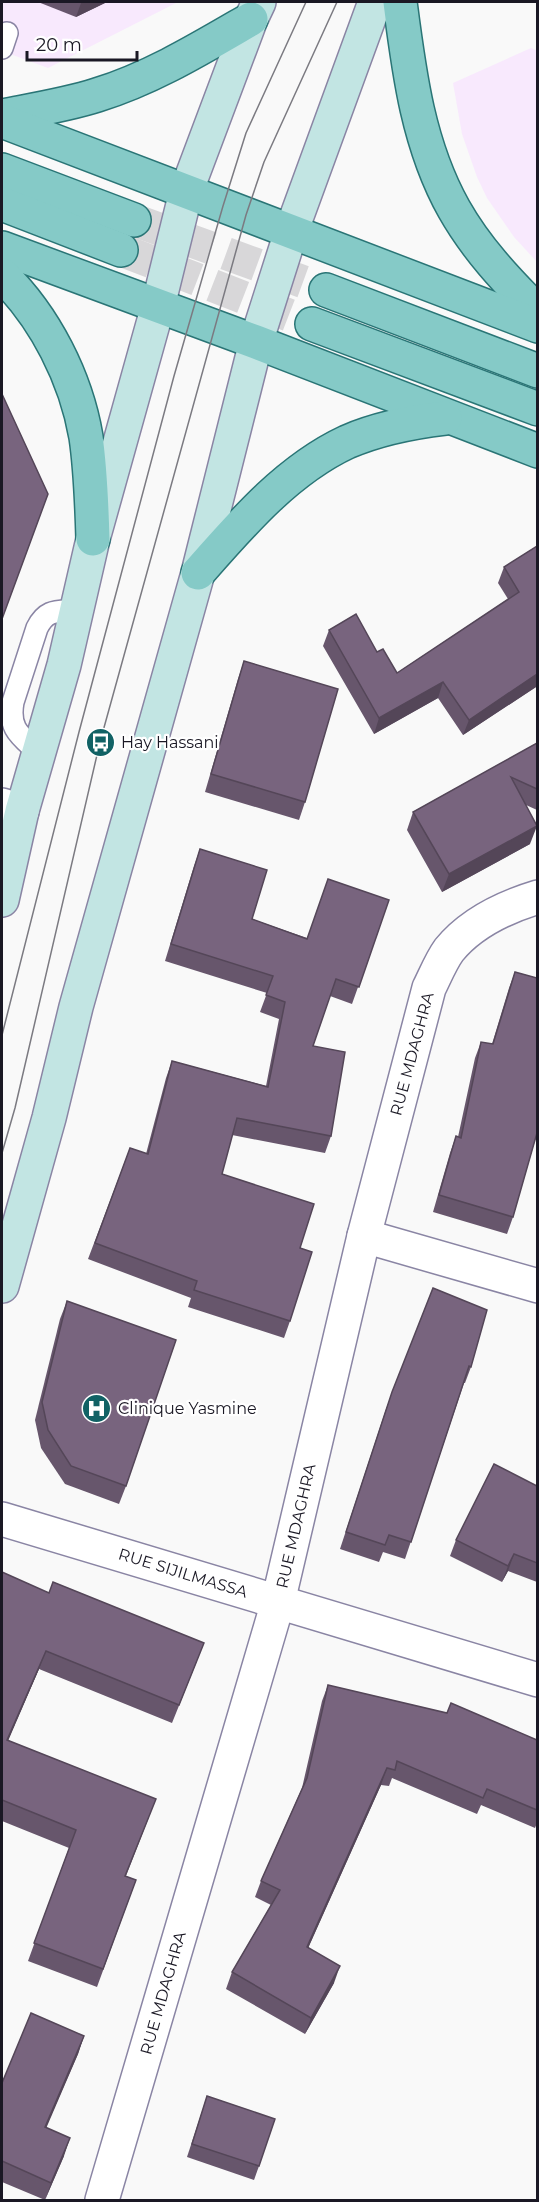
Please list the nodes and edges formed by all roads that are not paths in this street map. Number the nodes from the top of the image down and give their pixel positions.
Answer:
1 (375, 2) edge
2 (400, 2) edge
3 (255, 10) edge
4 (2, 116) edge
5 (2, 121) edge
6 (2, 170) edge
7 (186, 192) junction
8 (2, 204) edge
9 (134, 220) tunnel mouth
10 (291, 232) junction
11 (2, 248) edge
12 (121, 250) tunnel mouth
13 (2, 275) edge
14 (326, 290) tunnel mouth
15 (158, 306) junction
16 (537, 312) edge
17 (312, 324) tunnel mouth
18 (537, 326) edge
19 (256, 342) junction
20 (537, 371) edge
21 (537, 409) edge
22 (447, 417) junction
23 (537, 451) edge
24 (93, 539) junction
25 (198, 573) junction
26 (12, 808) edge
27 (537, 897) edge
28 (2, 900) edge
29 (364, 1236) junction
30 (2, 1286) edge
31 (537, 1286) edge
32 (2, 1519) edge
33 (278, 1602) junction
34 (537, 1680) edge
35 (112, 2198) edge

1 - 10 main road
2 - 16 main road
3 - 4 main road
3 - 7 main road
5 - 7 main road
6 - 9 main road
7 - 10 main road
7 - 15 main road
8 - 12 main road
10 - 18 main road
10 - 19 main road
11 - 15 main road
13 - 24 main road
14 - 20 main road
15 - 19 main road
15 - 24 main road
17 - 21 main road
19 - 22 main road
19 - 25 main road
22 - 23 main road
22 - 25 main road
24 - 26 main road
25 - 30 main road
26 - 28 main road
27 - 29 street, RUE MDAGHRA
29 - 31 street
29 - 33 street, RUE MDAGHRA
32 - 33 street, RUE SIJILMASSA
33 - 34 street, RUE SIJILMASSA
33 - 35 street, RUE MDAGHRA

